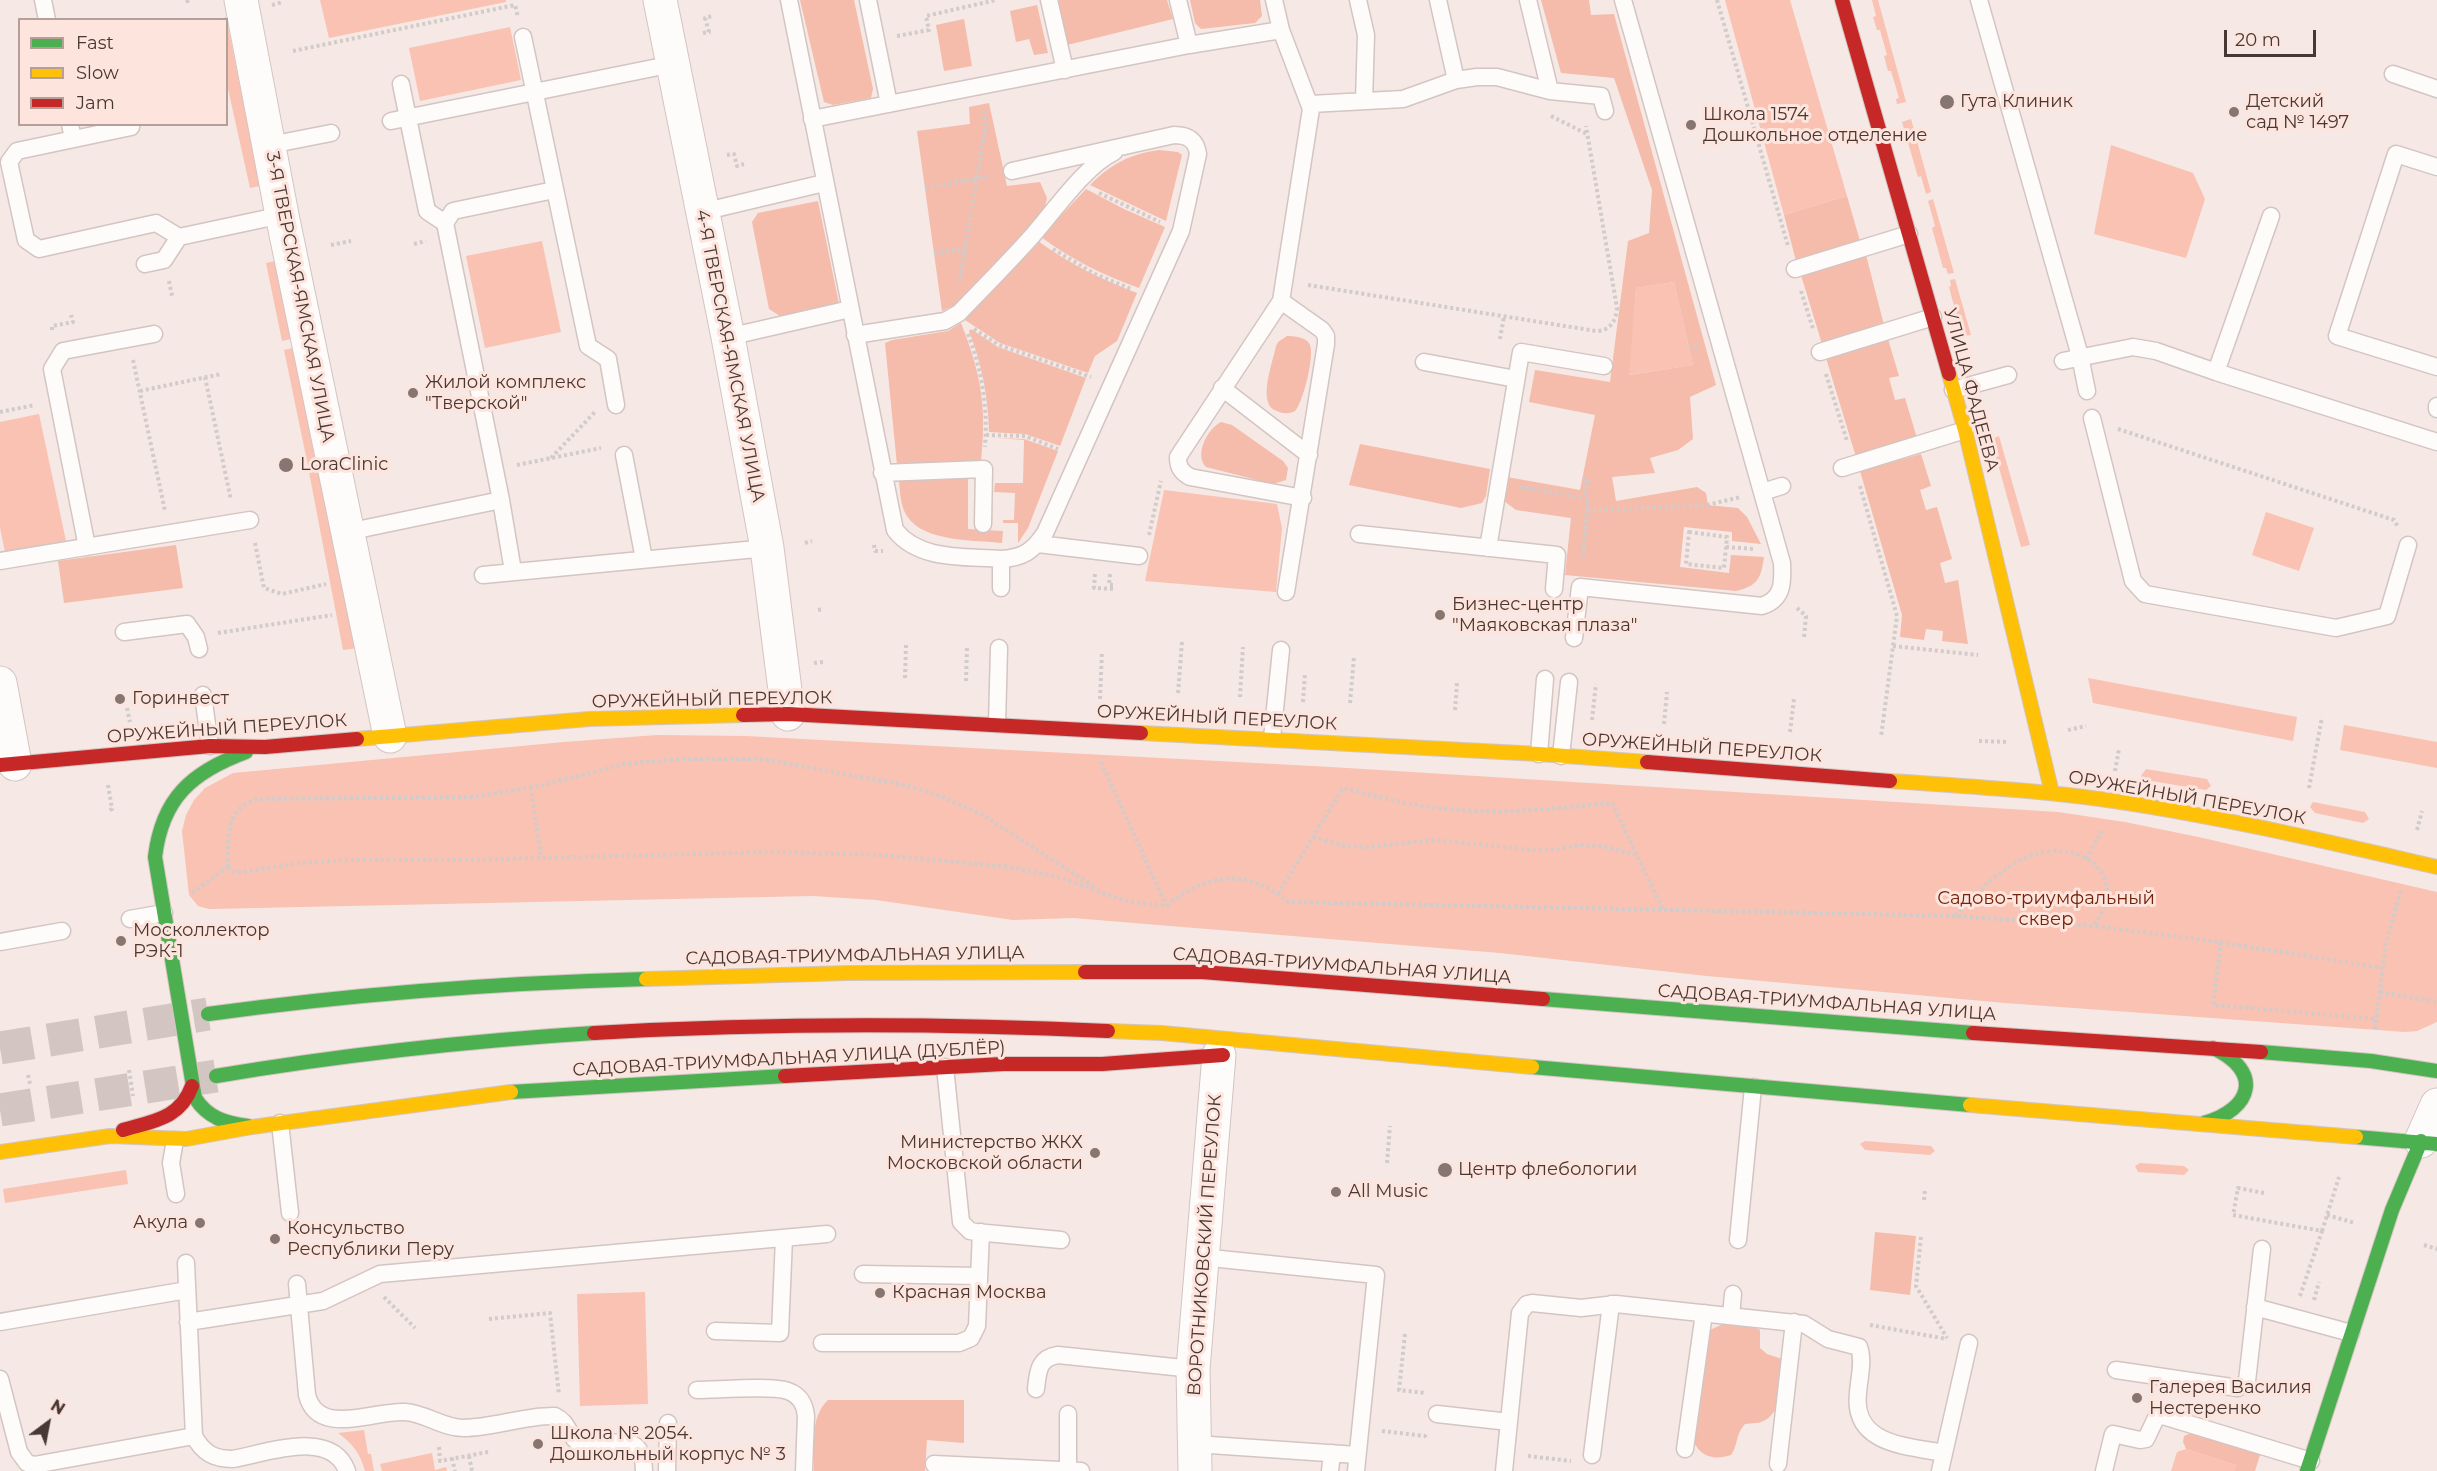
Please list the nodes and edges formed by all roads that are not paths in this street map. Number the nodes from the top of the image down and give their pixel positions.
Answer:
1 (43, 0) edge
2 (241, 0) edge
3 (660, 0) edge
4 (789, 0) edge
5 (868, 0) edge
6 (1049, 0) edge
7 (1178, 0) edge
8 (1274, 0) edge
9 (1358, 0) edge
10 (1438, 0) edge
11 (1528, 0) edge
12 (1623, 0) edge
13 (1842, 0) edge
14 (1979, 0) edge
15 (47, 18) edge
16 (1281, 30) junction
17 (523, 37) road end
18 (1189, 45) junction
19 (673, 64) junction
20 (1065, 70) junction
21 (2393, 74) dead end
22 (1456, 80) junction
23 (401, 84) dead end
24 (2437, 88) edge
25 (1550, 91) junction
26 (534, 92) junction
27 (1364, 102) junction
28 (889, 104) junction
29 (1311, 104) junction
30 (1605, 111) dead end
31 (408, 118) junction
32 (812, 119) junction
33 (391, 121) dead end
34 (131, 127) dead end
35 (71, 132) edge
36 (331, 133) dead end
37 (1133, 145) junction
38 (270, 146) junction
39 (1052, 163) junction
40 (2437, 167) edge
41 (1012, 171) road end
42 (825, 183) junction
43 (554, 190) junction
44 (1062, 200) junction
45 (702, 212) junction
46 (282, 215) junction
47 (2271, 216) dead end
48 (445, 223) junction
49 (1909, 234) junction
50 (178, 237) junction
51 (145, 264) dead end
52 (1795, 269) dead end
53 (1281, 301) junction
54 (850, 309) junction
55 (1933, 317) junction
56 (153, 334) dead end
57 (855, 335) junction
58 (728, 337) junction
59 (1820, 352) dead end
60 (2080, 356) junction
61 (2063, 361) dead end
62 (1424, 362) dead end
63 (1604, 366) dead end
64 (2437, 367) edge
65 (2216, 372) junction
66 (2008, 375) dead end
67 (1516, 379) junction
68 (1222, 388) junction
69 (1953, 390) junction
70 (2087, 391) dead end
71 (615, 399) road end
72 (2094, 424) road end
73 (1965, 430) junction
74 (2437, 442) edge
75 (1309, 455) junction
76 (624, 456) road end
77 (1842, 468) dead end
78 (882, 473) junction
79 (1782, 486) dead end
80 (1762, 492) junction
81 (1303, 498) junction
82 (501, 500) junction
83 (250, 520) road end
84 (983, 524) dead end
85 (347, 532) junction
86 (1359, 534) dead end
87 (1038, 544) junction
88 (2408, 545) road end
89 (87, 547) junction
90 (1488, 548) junction
91 (767, 549) junction
92 (1139, 556) road end
93 (644, 559) junction
94 (1001, 560) junction
95 (0, 561) edge
96 (513, 571) junction
97 (483, 575) dead end
98 (1001, 588) dead end
99 (1554, 589) dead end
100 (1287, 592) dead end
101 (124, 632) dead end
102 (1574, 638) dead end
103 (198, 643) road end
104 (999, 648) dead end
105 (1281, 650) dead end
106 (1545, 679) dead end
107 (1569, 682) dead end
108 (0, 683) edge
109 (203, 695) dead end
110 (788, 714) junction
111 (997, 724) junction
112 (390, 736) junction
113 (1272, 738) junction
114 (210, 746) junction
115 (265, 747) junction
116 (1539, 754) junction
117 (1561, 756) junction
118 (7, 765) edge
119 (2052, 794) junction
120 (2433, 865) edge
121 (164, 913) junction
122 (130, 919) dead end
123 (62, 931) dead end
124 (0, 942) edge
125 (208, 1014) tunnel mouth
126 (2213, 1048) junction
127 (1330, 1050) junction
128 (1219, 1055) junction
129 (2437, 1056) edge
130 (2396, 1064) junction
131 (945, 1067) junction
132 (2437, 1071) edge
133 (216, 1076) tunnel mouth
134 (192, 1086) junction
135 (1753, 1087) junction
136 (2437, 1105) edge
137 (280, 1123) junction
138 (2204, 1123) junction
139 (252, 1127) junction
140 (102, 1137) junction
141 (175, 1140) junction
142 (2429, 1143) edge
143 (0, 1152) edge
144 (176, 1194) dead end
145 (290, 1213) dead end
146 (981, 1232) junction
147 (827, 1234) dead end
148 (784, 1238) junction
149 (1061, 1240) dead end
150 (1738, 1240) dead end
151 (2262, 1249) dead end
152 (1201, 1257) junction
153 (186, 1263) dead end
154 (863, 1274) dead end
155 (979, 1276) junction
156 (297, 1284) dead end
157 (187, 1290) junction
158 (1733, 1294) dead end
159 (1611, 1304) junction
160 (299, 1305) junction
161 (2255, 1307) junction
162 (1704, 1313) junction
163 (1731, 1316) junction
164 (0, 1322) edge
165 (188, 1322) junction
166 (1794, 1322) junction
167 (715, 1331) dead end
168 (2351, 1333) junction
169 (822, 1343) dead end
170 (1969, 1343) dead end
171 (1193, 1370) junction
172 (2116, 1370) dead end
173 (0, 1379) edge
174 (1036, 1389) dead end
175 (697, 1390) dead end
176 (1068, 1414) dead end
177 (1437, 1414) road end
178 (1509, 1422) junction
179 (668, 1423) dead end
180 (194, 1436) junction
181 (1685, 1449) dead end
182 (1332, 1453) junction
183 (1944, 1453) junction
184 (1592, 1455) road end
185 (1195, 1457) edge
186 (92, 1463) edge
187 (1357, 1463) edge
188 (934, 1464) dead end
189 (1778, 1464) dead end
190 (2309, 1466) edge
191 (347, 1471) edge
192 (644, 1471) edge
193 (667, 1471) edge
194 (804, 1471) edge
195 (1074, 1471) edge
196 (1330, 1471) edge
197 (1504, 1471) edge
198 (1940, 1471) edge
199 (2104, 1471) edge

1 - 15 lane
2 - 38 street, 3-Я ТВЕРСКАЯ-ЯМСКАЯ УЛИЦА
3 - 19 street, 4-Я ТВЕРСКАЯ-ЯМСКАЯ УЛИЦА
4 - 32 lane
5 - 28 lane
6 - 20 lane
7 - 18 lane
8 - 16 lane
9 - 27 lane
10 - 22 lane
11 - 25 lane
12 - 80 lane
13 - 49 main road, УЛИЦА ФАДЕЕВА
14 - 60 lane
16 - 18 lane
16 - 29 lane
17 - 26 lane
18 - 20 lane
19 - 26 lane
19 - 45 street, 4-Я ТВЕРСКАЯ-ЯМСКАЯ УЛИЦА
20 - 28 lane
21 - 24 lane
22 - 25 lane
22 - 27 lane
23 - 31 lane
25 - 30 lane
26 - 31 lane
26 - 43 lane
27 - 29 lane
28 - 32 lane
29 - 53 lane
31 - 33 lane
31 - 48 lane
32 - 42 lane
34 - 35 lane
35 - 50 lane
36 - 38 lane
37 - 39 lane
37 - 44 lane
37 - 87 lane
38 - 46 street, 3-Я ТВЕРСКАЯ-ЯМСКАЯ УЛИЦА
39 - 41 lane
39 - 44 lane
40 - 64 lane
42 - 45 lane
42 - 54 lane
43 - 48 lane
43 - 71 lane
44 - 57 lane
45 - 58 street, 4-Я ТВЕРСКАЯ-ЯМСКАЯ УЛИЦА
46 - 50 lane
46 - 85 street, 3-Я ТВЕРСКАЯ-ЯМСКАЯ УЛИЦА
47 - 65 lane
48 - 82 lane
49 - 52 lane
49 - 55 main road, УЛИЦА ФАДЕЕВА
50 - 51 lane
53 - 68 lane
53 - 75 lane
54 - 57 lane
54 - 58 lane
55 - 59 lane
55 - 69 main road, УЛИЦА ФАДЕЕВА
56 - 89 lane
57 - 78 lane
58 - 91 street, 4-Я ТВЕРСКАЯ-ЯМСКАЯ УЛИЦА
60 - 61 lane
60 - 65 lane
60 - 70 lane
62 - 67 lane
63 - 67 lane
65 - 74 lane
66 - 69 lane
67 - 90 lane
68 - 75 lane
68 - 81 lane
69 - 73 main road, УЛИЦА ФАДЕЕВА
72 - 88 lane
73 - 77 lane
73 - 119 main road, УЛИЦА ФАДЕЕВА
75 - 81 lane
76 - 93 lane
78 - 84 lane
78 - 94 lane
79 - 80 lane
80 - 102 lane
81 - 100 lane
82 - 85 lane
82 - 96 lane
83 - 89 lane
85 - 112 street, 3-Я ТВЕРСКАЯ-ЯМСКАЯ УЛИЦА
86 - 90 lane
87 - 92 lane
87 - 94 lane
89 - 95 lane
90 - 99 lane
91 - 93 lane
91 - 110 street, 4-Я ТВЕРСКАЯ-ЯМСКАЯ УЛИЦА
93 - 96 lane
94 - 98 lane
96 - 97 lane
101 - 103 lane
104 - 111 lane
105 - 113 lane
106 - 116 lane
107 - 117 lane
108 - 118 street
109 - 114 lane
110 - 111 main road, ОРУЖЕЙНЫЙ ПЕРЕУЛОК
110 - 112 main road, ОРУЖЕЙНЫЙ ПЕРЕУЛОК
111 - 113 main road, ОРУЖЕЙНЫЙ ПЕРЕУЛОК
112 - 115 main road, ОРУЖЕЙНЫЙ ПЕРЕУЛОК
113 - 116 main road, ОРУЖЕЙНЫЙ ПЕРЕУЛОК
114 - 115 main road, ОРУЖЕЙНЫЙ ПЕРЕУЛОК
114 - 118 main road, ОРУЖЕЙНЫЙ ПЕРЕУЛОК
115 - 121 main road
116 - 117 main road, ОРУЖЕЙНЫЙ ПЕРЕУЛОК
117 - 119 main road, ОРУЖЕЙНЫЙ ПЕРЕУЛОК
119 - 120 main road, ОРУЖЕЙНЫЙ ПЕРЕУЛОК
121 - 122 lane
121 - 134 main road
123 - 124 lane
125 - 126 main road, САДОВАЯ-ТРИУМФАЛЬНАЯ УЛИЦА
126 - 130 main road, САДОВАЯ-ТРИУМФАЛЬНАЯ УЛИЦА
126 - 138 main road
127 - 128 main road, САДОВАЯ-ТРИУМФАЛЬНАЯ УЛИЦА (ДУБЛЁР)
127 - 133 main road
127 - 135 main road
128 - 131 main road, САДОВАЯ-ТРИУМФАЛЬНАЯ УЛИЦА (ДУБЛЁР)
128 - 152 street, ВОРОТНИКОВСКИЙ ПЕРЕУЛОК
129 - 130 main road
130 - 132 main road, САДОВАЯ-ТРИУМФАЛЬНАЯ УЛИЦА
131 - 137 main road, САДОВАЯ-ТРИУМФАЛЬНАЯ УЛИЦА (ДУБЛЁР)
131 - 146 lane
134 - 139 main road
134 - 140 main road
135 - 138 main road
135 - 150 lane
136 - 142 street
137 - 139 main road, САДОВАЯ-ТРИУМФАЛЬНАЯ УЛИЦА (ДУБЛЁР)
137 - 145 lane
138 - 142 main road
139 - 141 main road, САДОВАЯ-ТРИУМФАЛЬНАЯ УЛИЦА (ДУБЛЁР)
140 - 141 main road, САДОВАЯ-ТРИУМФАЛЬНАЯ УЛИЦА (ДУБЛЁР)
140 - 143 main road
141 - 144 lane
142 - 168 main road
146 - 149 lane
146 - 155 lane
147 - 148 lane
148 - 160 lane
148 - 167 lane
151 - 161 lane
152 - 171 street, ВОРОТНИКОВСКИЙ ПЕРЕУЛОК
152 - 187 lane
153 - 157 lane
154 - 155 lane
155 - 169 lane
156 - 160 lane
157 - 164 lane
157 - 165 lane
158 - 163 lane
159 - 162 lane
159 - 178 lane
159 - 184 lane
160 - 165 lane
160 - 192 lane
161 - 168 lane
161 - 172 lane
162 - 163 lane
162 - 181 lane
163 - 166 lane
165 - 180 lane
166 - 183 lane
166 - 189 lane
168 - 190 main road
170 - 183 lane
171 - 174 lane
171 - 185 street, ВОРОТНИКОВСКИЙ ПЕРЕУЛОК
173 - 186 lane
175 - 194 lane
176 - 195 lane
177 - 178 lane
178 - 197 lane
179 - 193 lane
180 - 186 lane
180 - 191 lane
182 - 185 lane
182 - 187 lane
182 - 196 lane
183 - 198 lane
188 - 195 lane
190 - 199 lane

